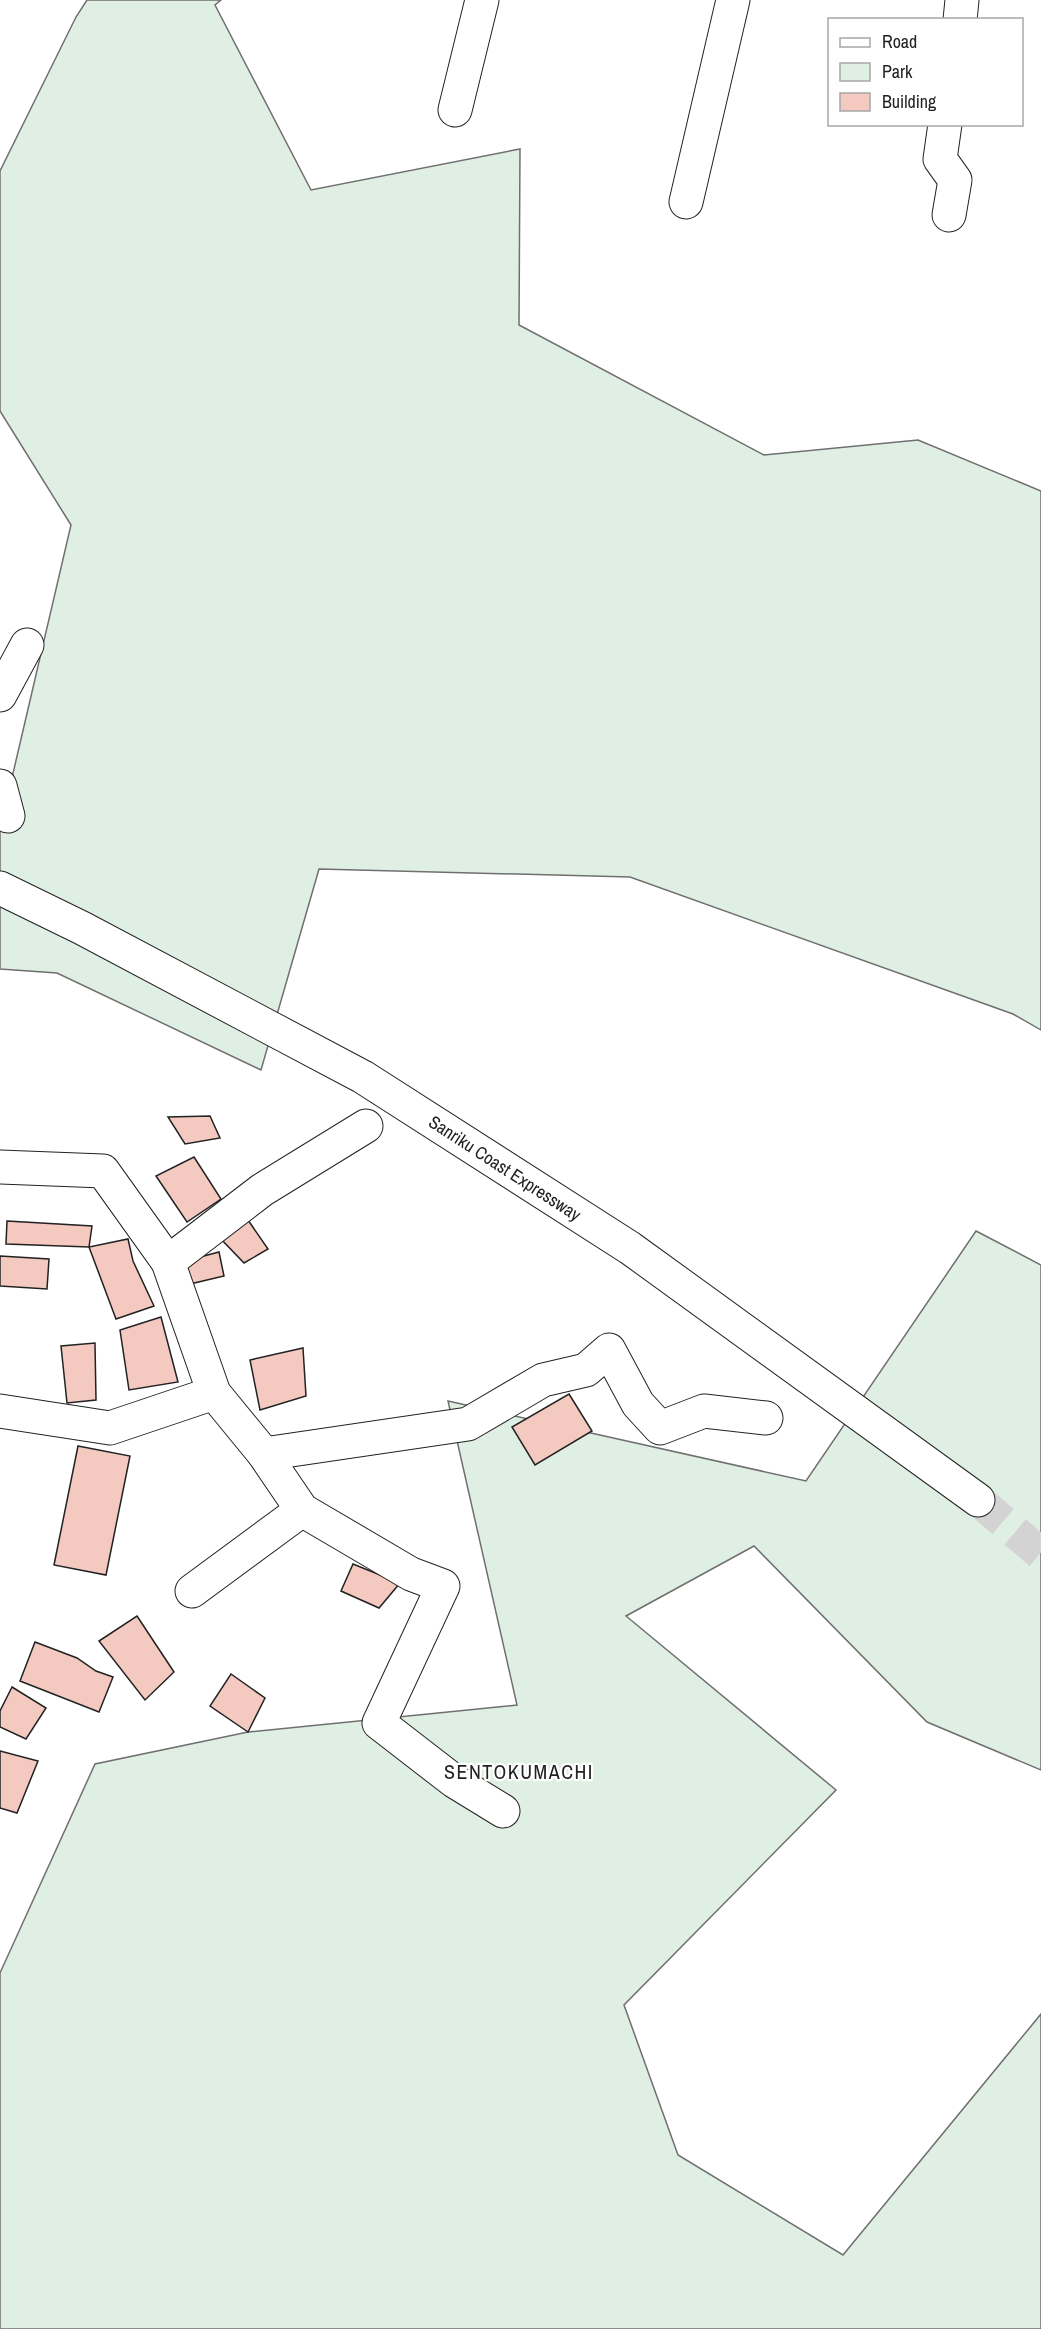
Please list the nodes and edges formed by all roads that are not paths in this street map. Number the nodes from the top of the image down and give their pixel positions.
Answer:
1 (482, 0) edge
2 (733, 0) edge
3 (962, 0) edge
4 (960, 18) edge
5 (455, 110) dead end
6 (945, 126) edge
7 (686, 202) dead end
8 (949, 215) dead end
9 (27, 645) dead end
10 (0, 695) edge
11 (0, 888) edge
12 (366, 1126) dead end
13 (0, 1167) edge
14 (168, 1262) junction
15 (214, 1393) junction
16 (0, 1411) edge
17 (766, 1418) dead end
18 (264, 1454) junction
19 (978, 1500) tunnel mouth
20 (302, 1510) junction
21 (192, 1591) dead end
22 (502, 1811) dead end

1 - 5 main road
2 - 7 main road
3 - 4 main road
6 - 8 main road
9 - 10 main road
11 - 19 main road, Sanriku Coast Expressway
12 - 14 main road
13 - 14 main road
14 - 15 main road
15 - 16 main road
15 - 18 main road
17 - 18 main road
18 - 20 main road
20 - 21 main road
20 - 22 main road

